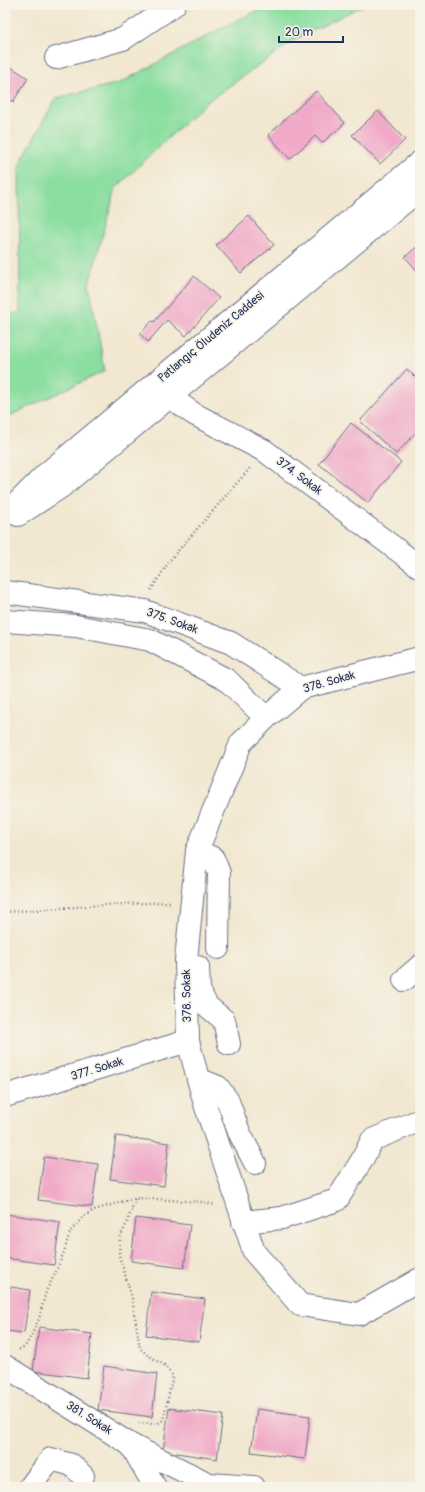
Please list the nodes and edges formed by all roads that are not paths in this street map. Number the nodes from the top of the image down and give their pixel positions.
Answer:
1 (174, 5) edge
2 (56, 58) dead end
3 (420, 162) edge
4 (420, 190) edge
5 (170, 397) junction
6 (5, 515) edge
7 (5, 524) edge
8 (420, 567) edge
9 (5, 592) edge
10 (5, 621) edge
11 (420, 658) edge
12 (302, 688) junction
13 (266, 718) junction
14 (197, 851) junction
15 (192, 901) junction
16 (218, 948) dead end
17 (188, 1041) junction
18 (229, 1044) dead end
19 (198, 1079) junction
20 (5, 1096) edge
21 (420, 1122) edge
22 (255, 1163) dead end
23 (244, 1222) junction
24 (420, 1279) edge
25 (11, 1358) edge
26 (126, 1441) junction
27 (83, 1476) dead end
28 (30, 1487) edge
29 (155, 1487) edge
30 (254, 1487) edge

1 - 2 street
3 - 6 street, Patlangıç Öludeniz Caddesi
4 - 5 street, Patlangıç Öludeniz Caddesi
5 - 7 street, Patlangıç Öludeniz Caddesi
5 - 8 street, 374. Sokak
9 - 12 street, 375. Sokak
10 - 13 street
11 - 12 street, 378. Sokak
12 - 13 street, 378. Sokak
13 - 14 street, 378. Sokak
14 - 15 street, 378. Sokak
14 - 16 street
15 - 17 street, 378. Sokak
15 - 18 street
17 - 19 street, 378. Sokak
17 - 20 street, 377. Sokak
19 - 22 street
19 - 23 street, 378. Sokak
21 - 23 street
23 - 24 street, 378. Sokak
25 - 26 street, 381. Sokak
26 - 29 street, 381. Sokak
26 - 30 street
27 - 28 street

